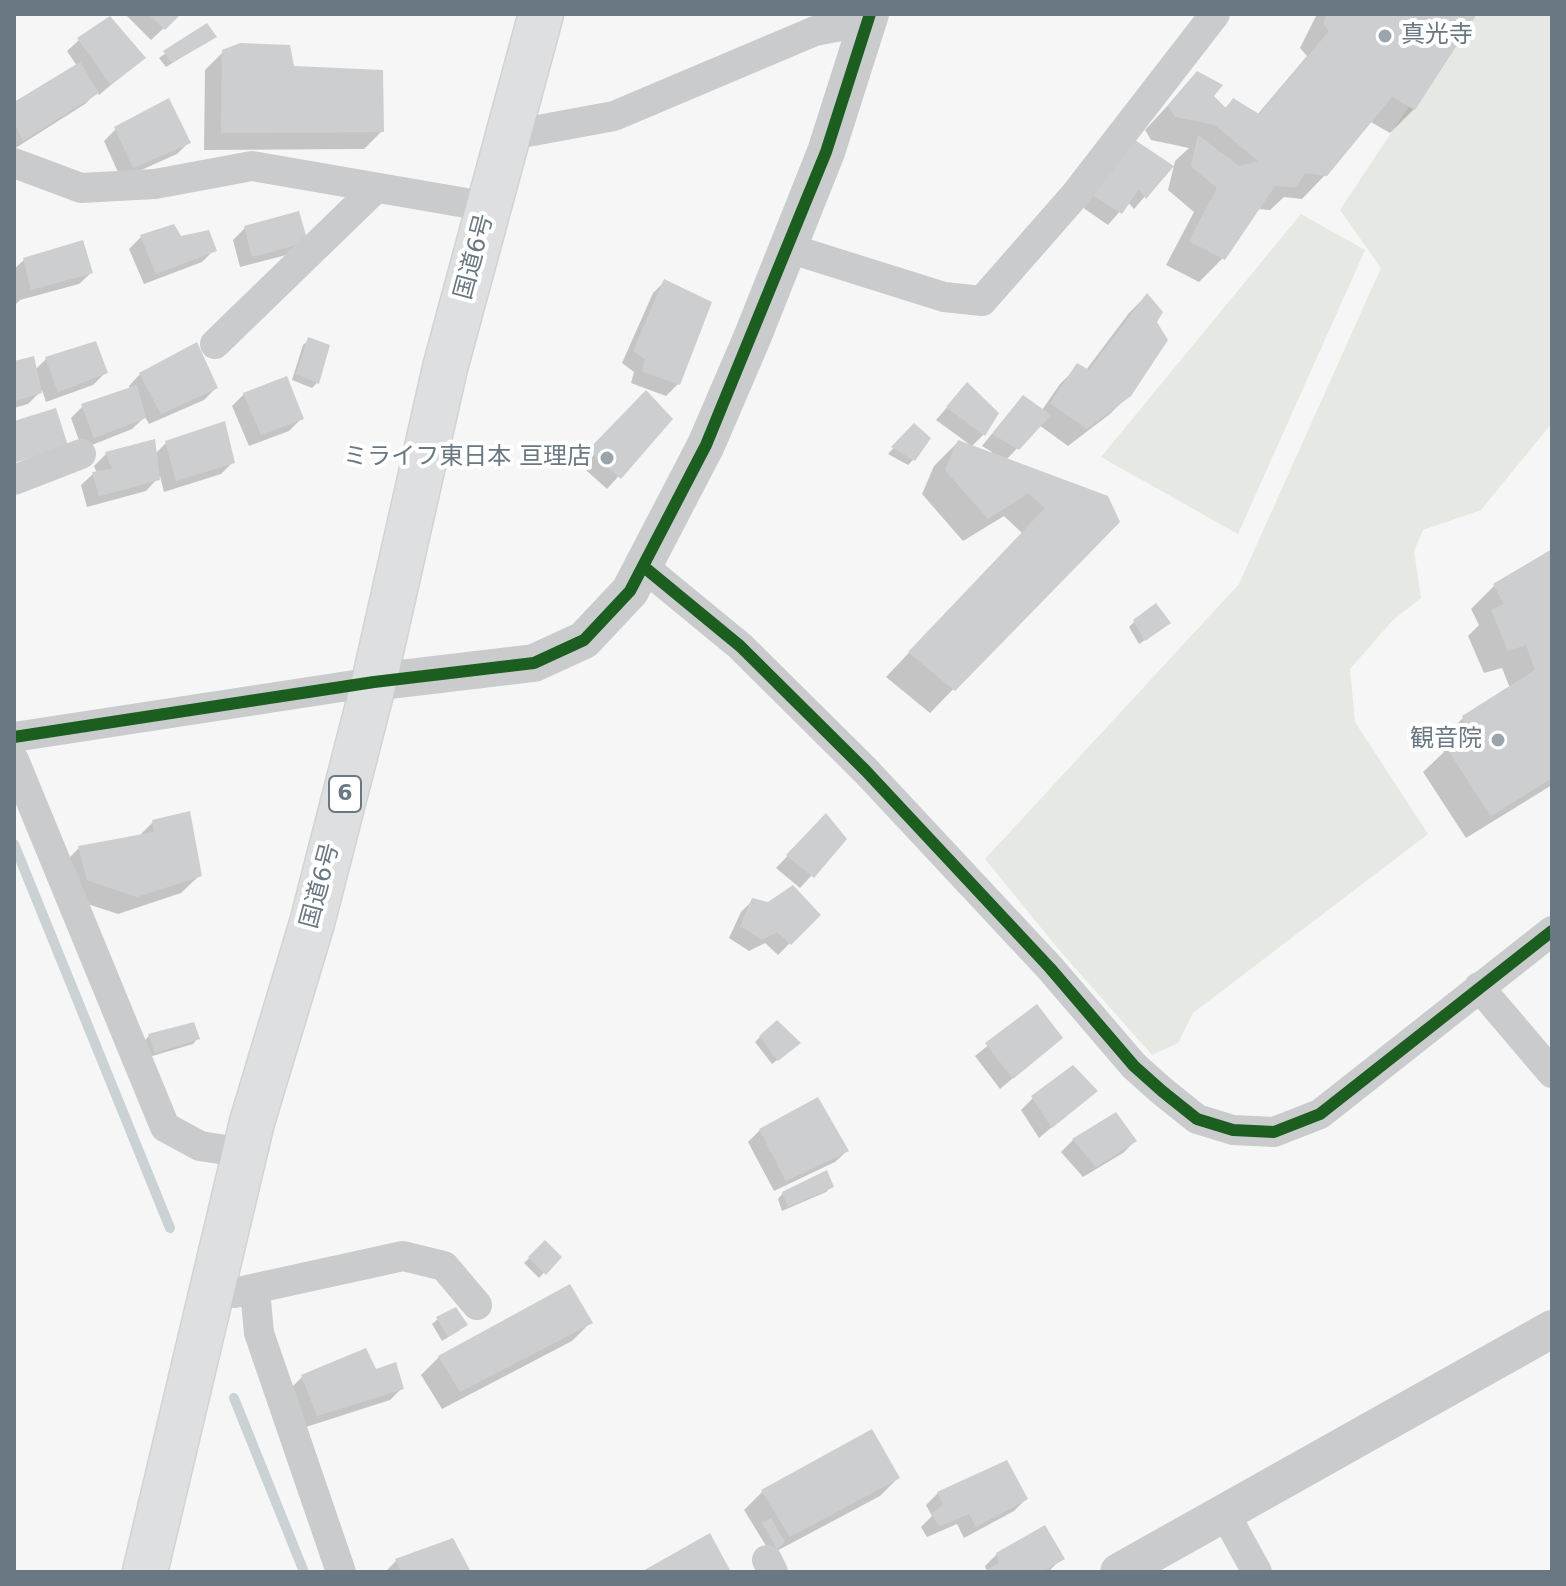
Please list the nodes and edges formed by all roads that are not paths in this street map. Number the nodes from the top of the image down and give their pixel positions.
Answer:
1 (541, 14) edge
2 (1215, 14) edge
3 (868, 17) edge
4 (511, 135) junction
5 (14, 163) edge
6 (376, 188) junction
7 (489, 207) junction
8 (788, 248) junction
9 (215, 344) dead end
10 (81, 454) dead end
11 (14, 480) edge
12 (644, 567) junction
13 (374, 682) junction
14 (14, 737) edge
15 (14, 760) edge
16 (1552, 931) edge
17 (1479, 987) junction
18 (1552, 1073) edge
19 (245, 1153) junction
20 (255, 1290) junction
21 (212, 1296) junction
22 (477, 1305) dead end
23 (1552, 1329) edge
24 (1225, 1514) junction
25 (145, 1572) edge
26 (341, 1572) edge
27 (1119, 1572) edge
28 (1257, 1572) edge

1 - 4 highway, 国道6号 / 6
2 - 8 street
3 - 4 street
3 - 8 street
4 - 7 highway, 国道6号 / 6
5 - 6 street
6 - 7 street
6 - 9 street
7 - 13 highway, 国道6号 / 6
8 - 12 street
10 - 11 street
12 - 13 street
12 - 17 street
13 - 14 street
13 - 19 highway, 国道6号 / 6
15 - 19 street
16 - 17 street
17 - 18 street
19 - 21 highway, 国道6号 / 6
20 - 21 street
20 - 22 street
20 - 26 street
21 - 25 highway, 国道6号 / 6
23 - 24 street
24 - 27 street
24 - 28 street

